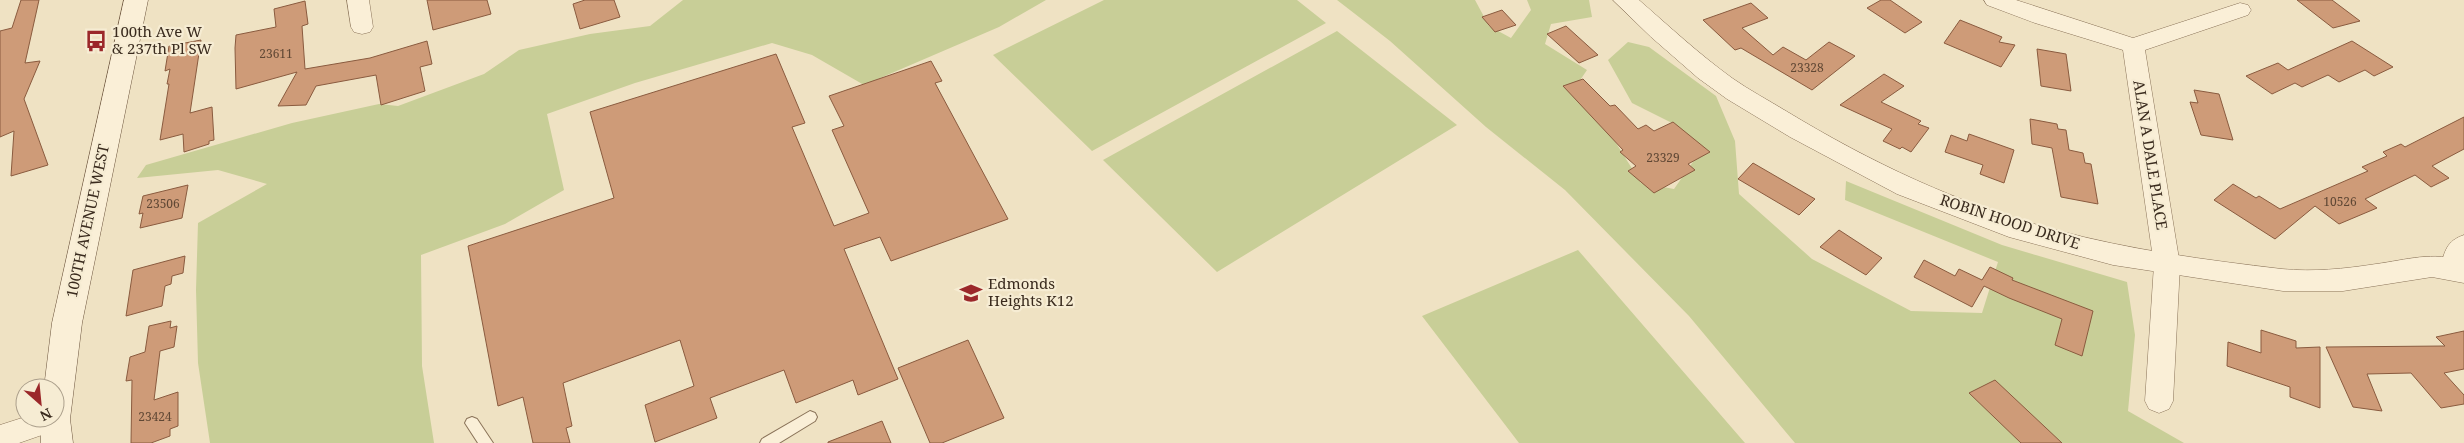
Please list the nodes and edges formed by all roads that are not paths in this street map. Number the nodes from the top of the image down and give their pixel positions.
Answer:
1 (136, 0) edge
2 (358, 0) edge
3 (1995, 0) edge
4 (1630, 1) edge
5 (2240, 10) dead end
6 (362, 27) dead end
7 (2133, 46) junction
8 (2460, 262) edge
9 (2167, 265) junction
10 (2159, 401) dead end
11 (810, 417) dead end
12 (472, 423) dead end
13 (56, 431) edge
14 (0, 437) edge
15 (486, 443) edge
16 (766, 443) edge

1 - 13 street, 100TH AVENUE WEST
2 - 6 street
3 - 7 street
4 - 9 street, ROBIN HOOD DRIVE
5 - 7 street
7 - 9 street, ALAN A DALE PLACE
8 - 9 street, ROBIN HOOD DRIVE
9 - 10 street, ALAN A DALE PLACE
11 - 16 lane
12 - 15 lane
13 - 14 street

